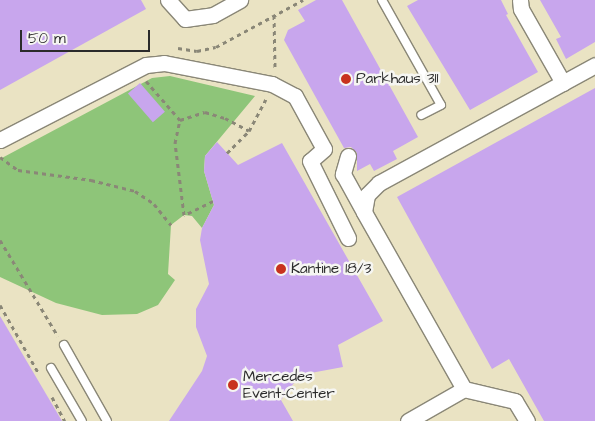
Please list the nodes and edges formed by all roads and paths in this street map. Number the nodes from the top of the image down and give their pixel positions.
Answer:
1 (168, 0) edge
2 (240, 0) edge
3 (303, 0) edge
4 (393, 0) edge
5 (520, 0) edge
6 (384, 2) edge
7 (274, 15) junction
8 (182, 48) dead end
9 (595, 65) edge
10 (135, 69) junction
11 (563, 83) junction
12 (272, 84) junction
13 (421, 115) dead end
14 (180, 120) junction
15 (249, 130) junction
16 (0, 140) edge
17 (227, 153) dead end
18 (348, 156) dead end
19 (0, 157) edge
20 (213, 201) dead end
21 (364, 212) junction
22 (171, 225) dead end
23 (348, 238) dead end
24 (0, 240) edge
25 (0, 305) edge
26 (64, 345) joint
27 (51, 368) dead end
28 (42, 380) dead end
29 (46, 388) dead end
30 (464, 389) junction
31 (65, 421) edge
32 (82, 421) edge
33 (106, 421) edge
34 (408, 421) edge
35 (527, 421) edge

1 - 2 street
3 - 7 path
4 - 6 lane
5 - 11 street
6 - 13 lane
7 - 8 path
7 - 12 path
9 - 11 street
10 - 12 street
10 - 14 path
10 - 16 street
11 - 21 street
12 - 15 path
12 - 23 street
14 - 15 path
14 - 20 path
15 - 17 path
18 - 21 street
19 - 22 path
21 - 30 street
24 - 26 path
25 - 28 path
26 - 33 lane
27 - 32 lane
29 - 31 path
30 - 34 street
30 - 35 street

